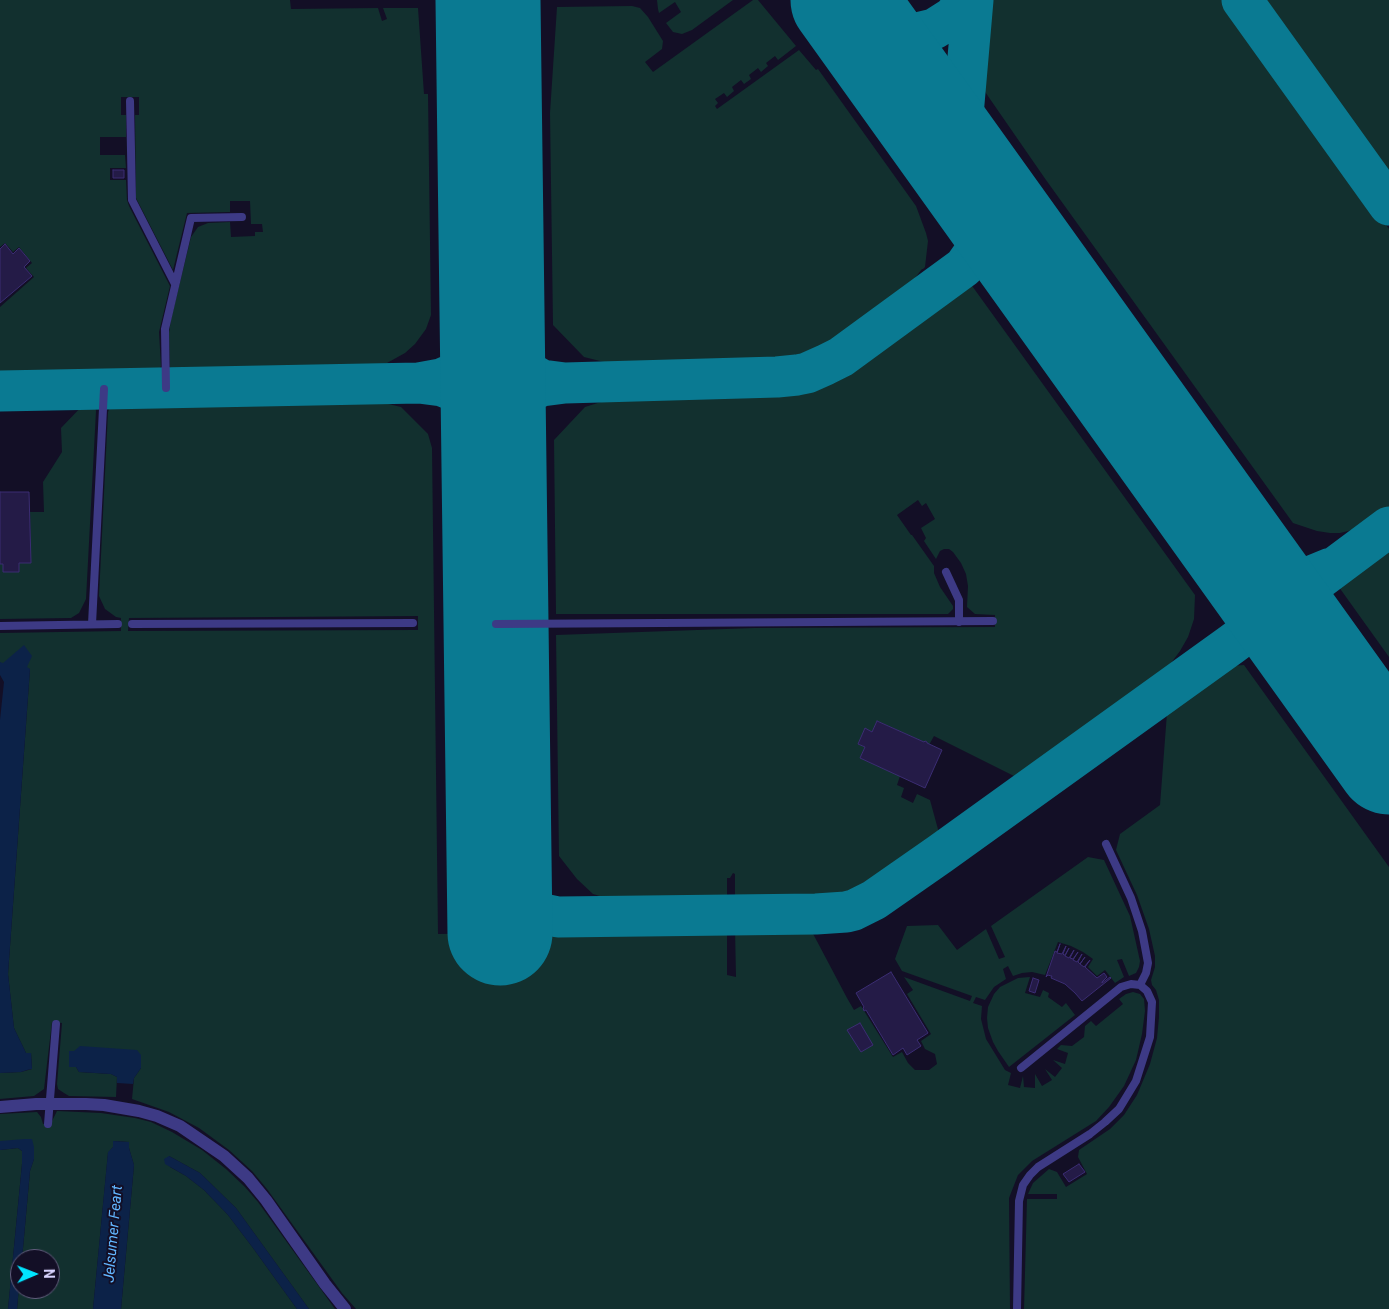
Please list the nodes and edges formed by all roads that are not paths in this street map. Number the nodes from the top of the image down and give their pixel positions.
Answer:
1 (130, 101) dead end
2 (242, 217) dead end
3 (175, 284) junction
4 (166, 388) dead end
5 (104, 389) dead end
6 (946, 572) dead end
7 (993, 621) dead end
8 (959, 622) junction
9 (413, 623) dead end
10 (92, 624) junction
11 (118, 624) dead end
12 (132, 624) dead end
13 (496, 624) dead end
14 (0, 626) edge
15 (1106, 844) dead end
16 (1140, 985) junction
17 (56, 1024) dead end
18 (1021, 1068) dead end
19 (49, 1104) junction
20 (0, 1107) edge
21 (48, 1124) dead end
22 (345, 1309) edge
23 (1016, 1309) edge

1 - 3 lane
2 - 3 lane
3 - 4 lane
5 - 10 lane
6 - 8 lane
7 - 8 lane
8 - 13 lane
9 - 12 lane
10 - 11 lane
10 - 14 lane
15 - 16 lane
16 - 18 lane
16 - 23 lane
17 - 19 lane
19 - 20 street
19 - 21 lane
19 - 22 street

